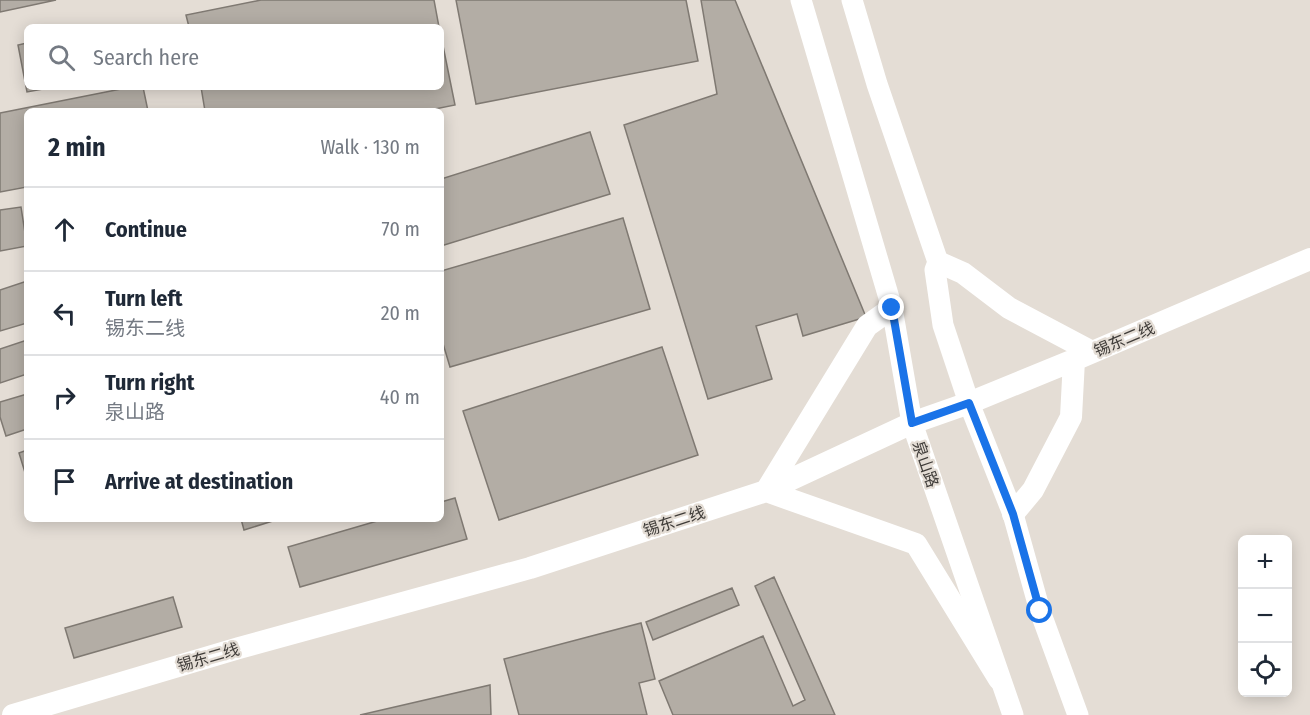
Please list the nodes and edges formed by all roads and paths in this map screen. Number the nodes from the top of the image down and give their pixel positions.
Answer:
1 (801, 0) edge
2 (852, 0) edge
3 (1310, 259) edge
4 (938, 262) junction
5 (892, 308) junction
6 (1083, 356) junction
7 (969, 403) junction
8 (912, 423) junction
9 (766, 491) junction
10 (1013, 514) junction
11 (999, 679) junction
12 (13, 715) edge
13 (1013, 715) edge
14 (1078, 715) edge

1 - 5 street, 泉山路
2 - 4 street
3 - 6 main road, 锡东二线
4 - 6 main road
4 - 7 street
5 - 8 street, 泉山路
5 - 9 main road
6 - 7 main road, 锡东二线
6 - 10 main road
7 - 8 main road, 锡东二线
7 - 10 street
8 - 9 main road, 锡东二线
8 - 11 street, 泉山路
9 - 11 main road
9 - 12 main road, 锡东二线
10 - 14 street
11 - 13 street, 泉山路

